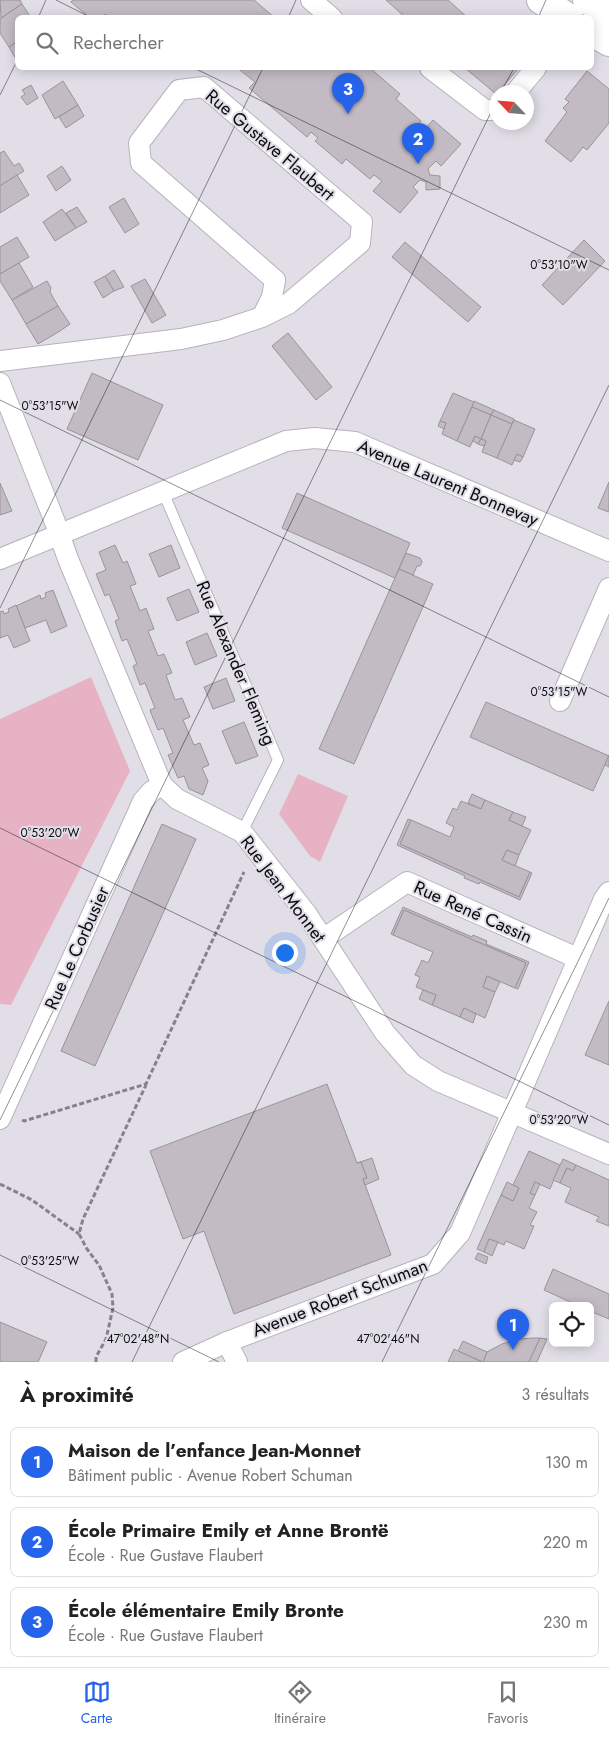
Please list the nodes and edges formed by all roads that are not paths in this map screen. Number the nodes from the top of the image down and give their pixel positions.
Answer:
1 (311, 0) edge
2 (541, 0) edge
3 (587, 0) edge
4 (609, 14) edge
5 (328, 15) edge
6 (564, 15) edge
7 (594, 33) edge
8 (609, 42) edge
9 (433, 70) edge
10 (534, 70) edge
11 (522, 85) edge
12 (489, 110) edge
13 (262, 317) junction
14 (0, 361) edge
15 (0, 384) edge
16 (162, 492) junction
17 (60, 533) junction
18 (609, 552) edge
19 (0, 559) edge
20 (609, 588) edge
21 (560, 701) dead end
22 (162, 784) junction
23 (242, 832) junction
24 (609, 892) edge
25 (323, 939) junction
26 (577, 958) junction
27 (512, 1112) junction
28 (2, 1116) edge
29 (609, 1154) edge
30 (227, 1342) junction
31 (184, 1362) edge
32 (237, 1362) edge

1 - 5 street
2 - 6 main road
3 - 4 main road
7 - 8 main road
9 - 12 street
10 - 11 street
13 - 13 street, Rue Gustave Flaubert
13 - 14 street, Rue Gustave Flaubert
15 - 17 street, Rue Jean Monnet
16 - 17 street, Avenue Laurent Bonnevay
16 - 18 street, Avenue Laurent Bonnevay
16 - 23 lane, Rue Alexander Fleming
17 - 19 street, Avenue Laurent Bonnevay
17 - 22 street, Rue Jean Monnet
20 - 21 street
22 - 23 street, Rue Jean Monnet
22 - 28 street, Rue Le Corbusier
23 - 25 street, Rue Jean Monnet
24 - 26 street, Avenue Robert Schuman
25 - 26 street, Rue René Cassin
25 - 27 street, Rue Jean Monnet
26 - 27 street, Avenue Robert Schuman
27 - 29 street, Rue Jean Monnet
27 - 30 street, Avenue Robert Schuman
30 - 31 street, Avenue Robert Schuman
30 - 32 street

